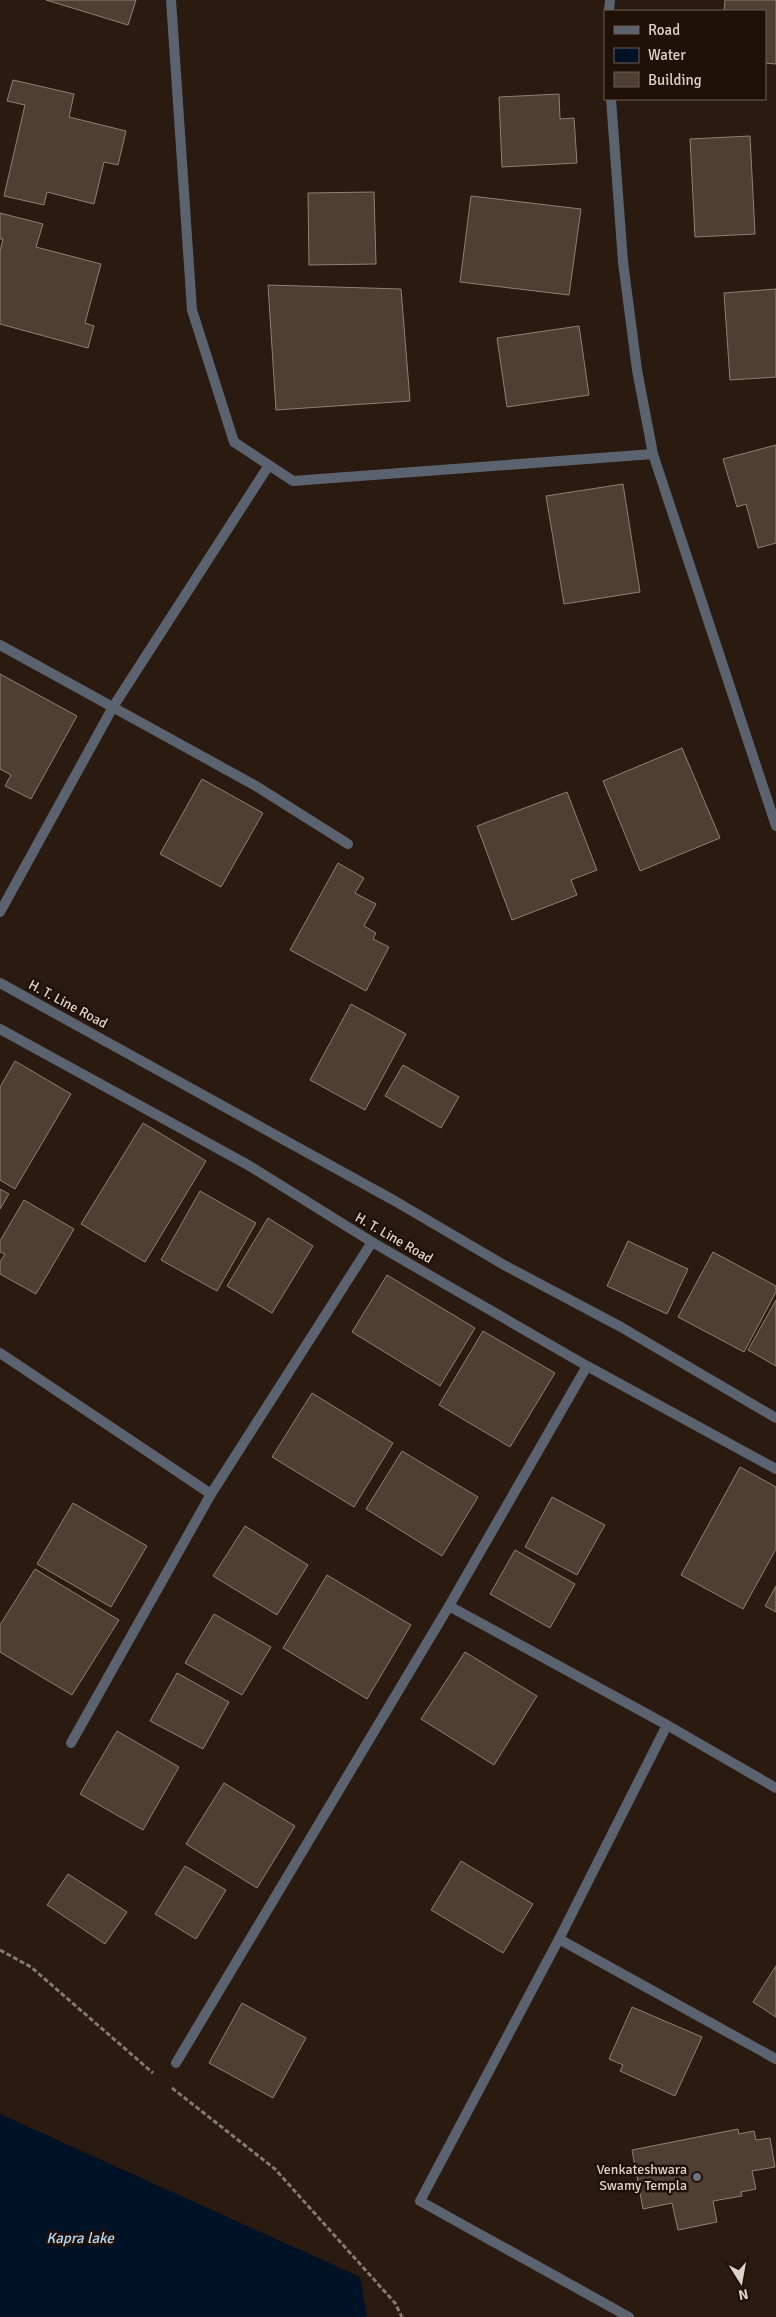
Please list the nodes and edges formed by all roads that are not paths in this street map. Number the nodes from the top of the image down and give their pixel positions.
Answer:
1 (171, 0) edge
2 (611, 100) edge
3 (653, 454) junction
4 (269, 465) junction
5 (0, 645) edge
6 (113, 707) junction
7 (776, 826) edge
8 (348, 844) dead end
9 (0, 912) edge
10 (0, 983) edge
11 (0, 1029) edge
12 (372, 1242) junction
13 (1, 1357) edge
14 (587, 1366) junction
15 (776, 1418) edge
16 (776, 1469) edge
17 (211, 1494) junction
18 (449, 1606) junction
19 (668, 1725) junction
20 (72, 1743) dead end
21 (776, 1788) edge
22 (559, 1939) junction
23 (776, 2059) edge
24 (176, 2063) dead end
25 (629, 2317) edge

1 - 4 street
2 - 3 street
3 - 4 street
3 - 7 street
4 - 6 street
5 - 6 street
6 - 8 street
6 - 9 street
10 - 15 street, H. T. Line Road
11 - 12 street, H. T. Line Road
12 - 14 street, H. T. Line Road
12 - 17 street
13 - 17 street
14 - 16 street, H. T. Line Road
14 - 18 street
17 - 20 street
18 - 19 street
18 - 24 street
19 - 21 street
19 - 22 street
22 - 23 street
22 - 25 street

